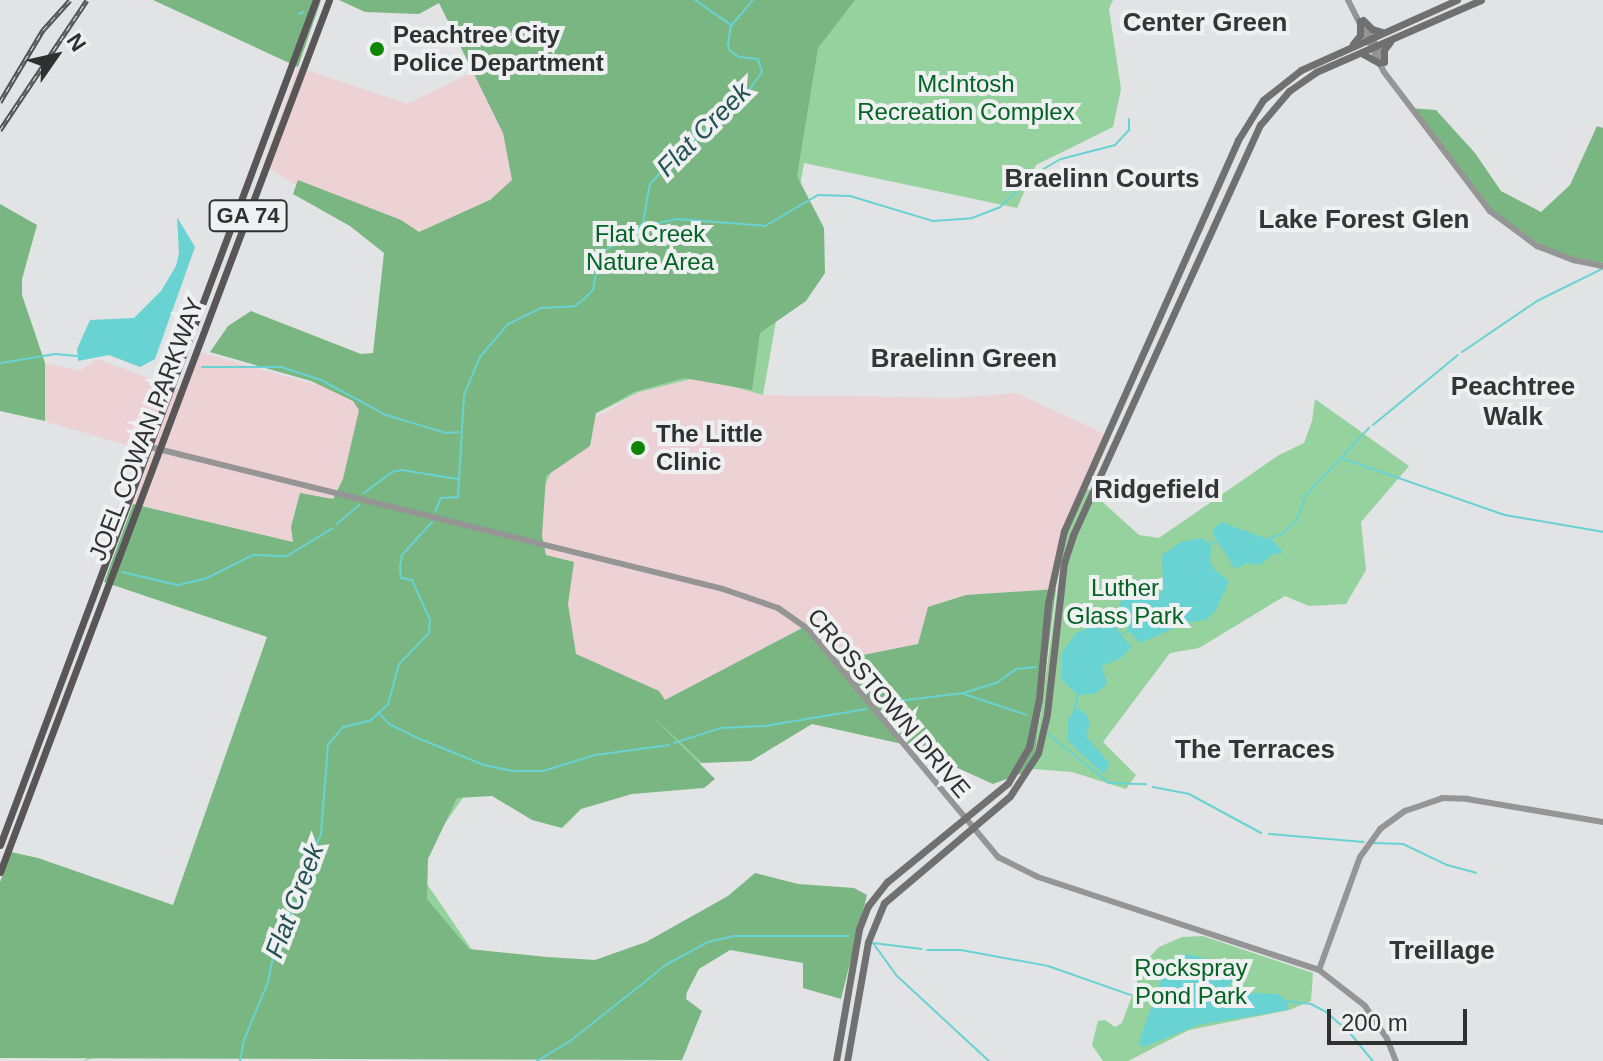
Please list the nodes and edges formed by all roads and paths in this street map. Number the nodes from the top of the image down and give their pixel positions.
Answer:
1 (316, 0) edge
2 (329, 0) edge
3 (1457, 0) edge
4 (1481, 0) edge
5 (1350, 2) edge
6 (1361, 20) junction
7 (1384, 32) junction
8 (1370, 38) junction
9 (1392, 41) junction
10 (1352, 46) junction
11 (1375, 48) junction
12 (1361, 53) junction
13 (1382, 62) junction
14 (1603, 266) edge
15 (150, 447) junction
16 (160, 450) junction
17 (965, 820) junction
18 (1603, 822) edge
19 (972, 828) junction
20 (0, 845) edge
21 (0, 872) edge
22 (1319, 970) junction
23 (836, 1061) edge
24 (847, 1061) edge
25 (1396, 1061) edge

1 - 15 main road, JOEL COWAN PARKWAY / GA 74
2 - 16 main road, JOEL COWAN PARKWAY / GA 74
3 - 7 main road
4 - 9 main road
5 - 6 street
6 - 7 main road
6 - 8 street
6 - 10 main road
7 - 8 main road
8 - 10 main road
8 - 11 street
9 - 11 main road
9 - 13 main road
10 - 17 main road
11 - 12 main road
11 - 13 street
12 - 13 main road
12 - 19 main road
13 - 14 street
15 - 16 street, CROSSTOWN DRIVE
15 - 20 main road, JOEL COWAN PARKWAY / GA 74
16 - 17 street, CROSSTOWN DRIVE
16 - 21 main road, JOEL COWAN PARKWAY / GA 74
17 - 19 street, CROSSTOWN DRIVE
17 - 23 main road
18 - 22 street
19 - 22 street, CROSSTOWN DRIVE
19 - 24 main road
22 - 25 street, CROSSTOWN DRIVE

